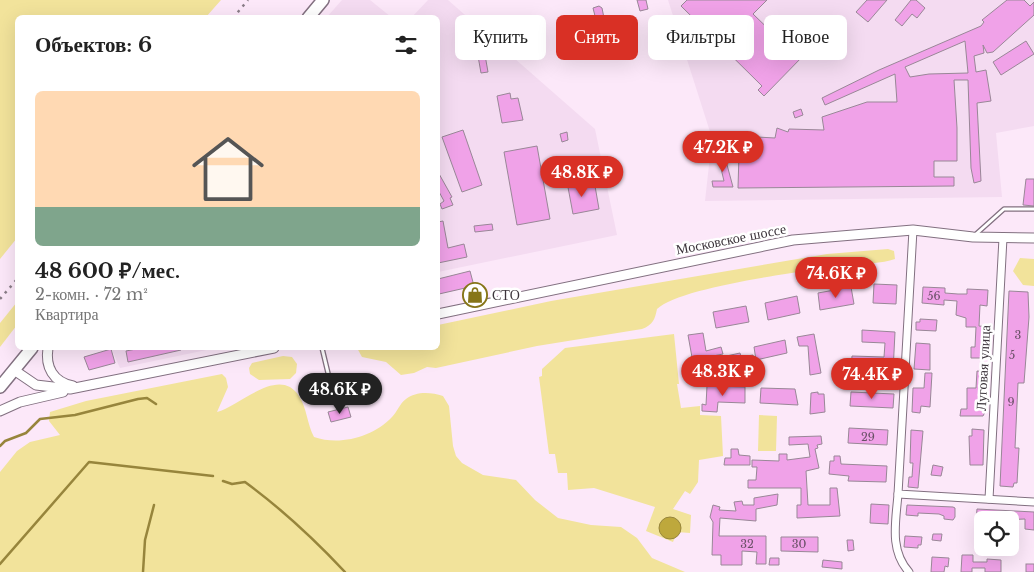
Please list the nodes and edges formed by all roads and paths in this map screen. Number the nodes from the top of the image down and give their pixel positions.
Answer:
1 (323, 0) edge
2 (310, 15) edge
3 (1034, 209) edge
4 (913, 230) junction
5 (973, 237) junction
6 (1002, 238) junction
7 (1034, 238) edge
8 (440, 314) edge
9 (30, 350) edge
10 (48, 350) edge
11 (264, 350) edge
12 (322, 350) edge
13 (14, 370) junction
14 (328, 373) dead end
15 (90, 386) junction
16 (0, 387) edge
17 (0, 412) edge
18 (898, 494) junction
19 (990, 499) junction
20 (1034, 502) edge
21 (909, 572) edge

1 - 2 highway
3 - 5 lane
4 - 5 street, Московское шоссе
4 - 8 street, Московское шоссе
4 - 18 street
5 - 6 street, Московское шоссе
6 - 7 street, Московское шоссе
6 - 19 street, Луговая улица
9 - 13 highway
10 - 15 street
11 - 15 street
12 - 14 lane
13 - 15 street
13 - 16 highway
15 - 17 street
18 - 19 street
18 - 21 street
19 - 20 street

